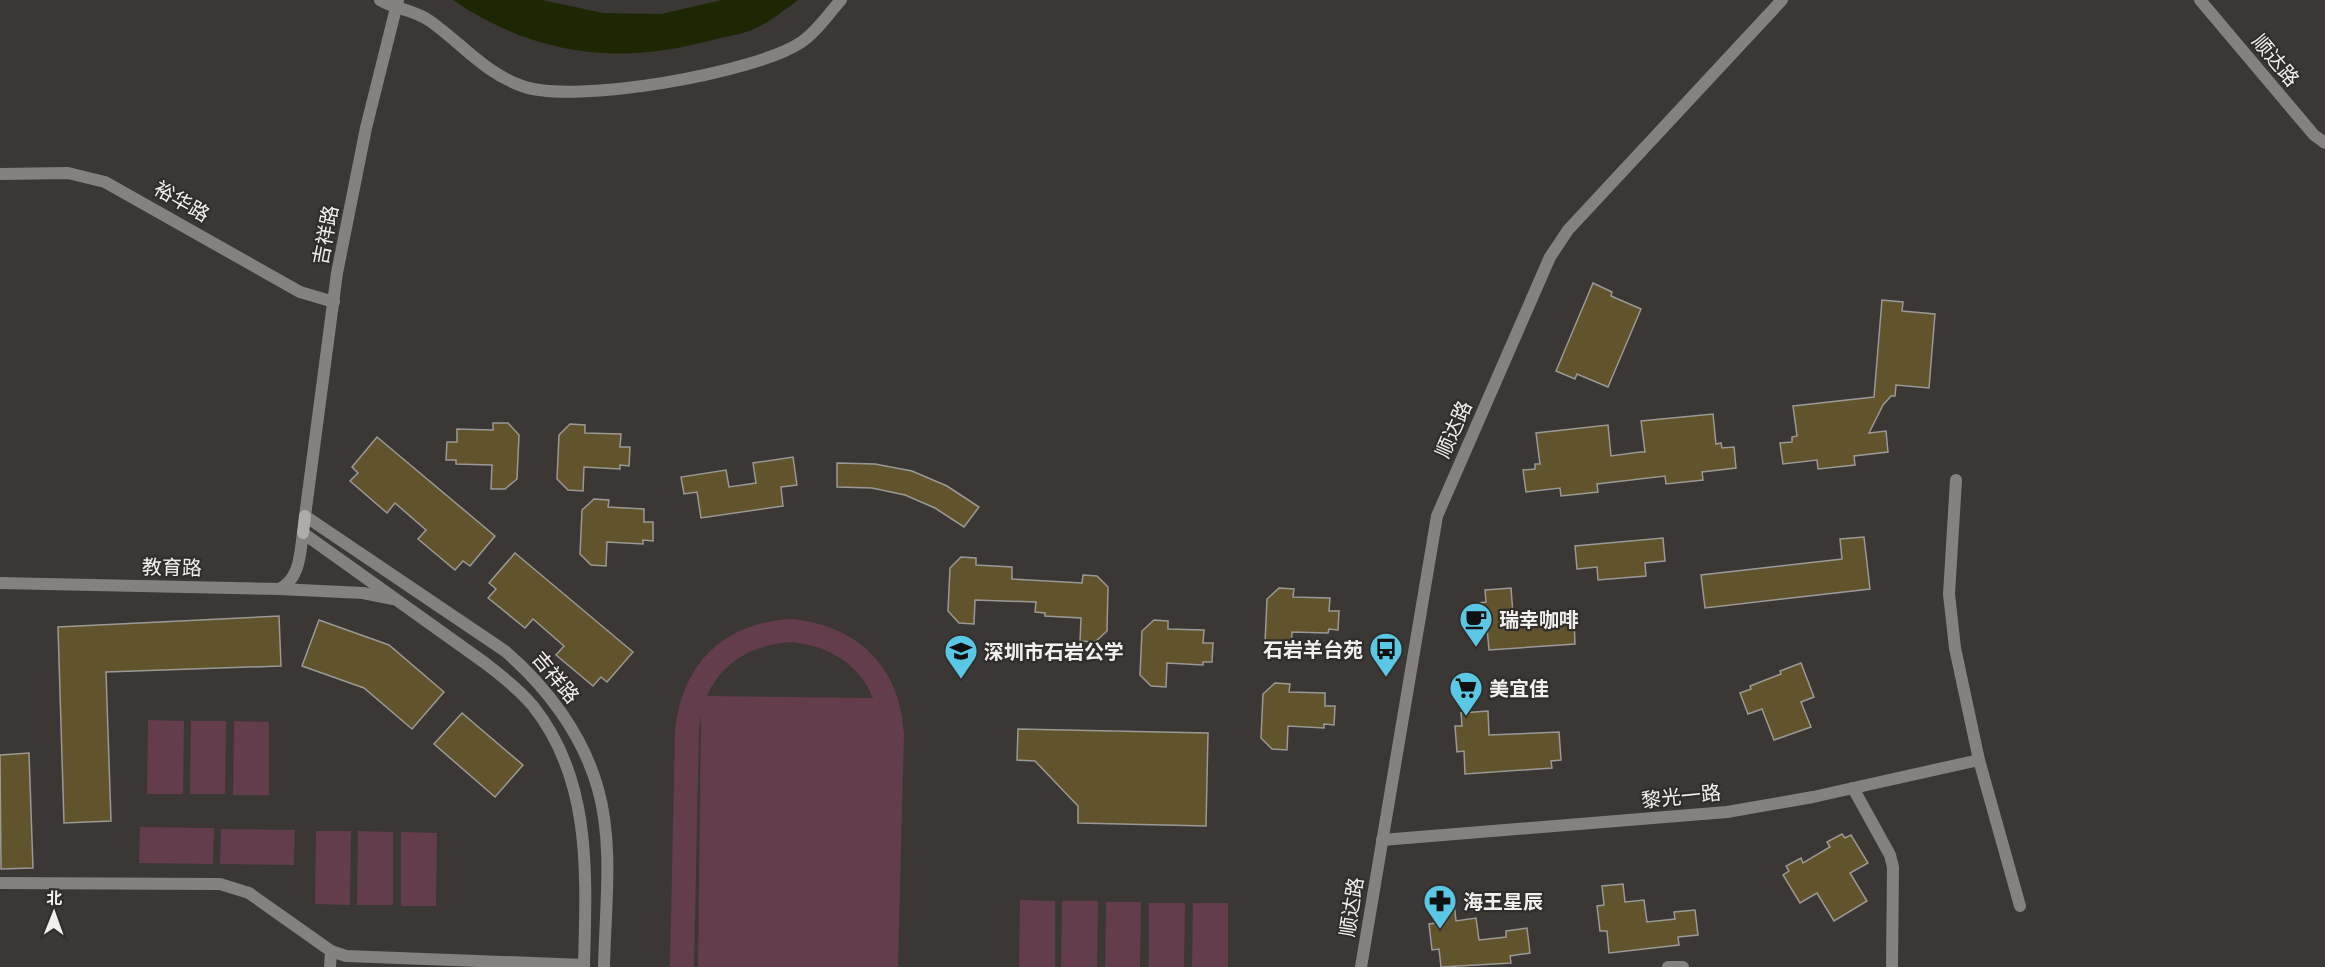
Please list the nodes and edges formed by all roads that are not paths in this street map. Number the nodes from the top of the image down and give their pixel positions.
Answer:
1 (380, 0) edge
2 (841, 0) edge
3 (1782, 0) edge
4 (2200, 0) edge
5 (396, 4) edge
6 (2325, 143) edge
7 (0, 174) edge
8 (334, 302) junction
9 (1956, 480) dead end
10 (305, 516) junction
11 (303, 533) junction
12 (0, 583) edge
13 (279, 589) junction
14 (397, 600) junction
15 (1979, 760) junction
16 (1853, 788) junction
17 (1382, 840) junction
18 (0, 883) edge
19 (2020, 906) dead end
20 (331, 951) junction
21 (584, 966) edge
22 (330, 967) edge
23 (604, 967) edge
24 (1361, 967) edge
25 (1668, 967) edge
26 (1683, 967) edge
27 (1892, 967) edge

1 - 5 street
2 - 5 street
3 - 17 street, 顺达路
4 - 6 street, 顺达路
5 - 8 street, 吉祥路
7 - 8 street, 裕华路
8 - 10 street, 吉祥路
9 - 15 street
10 - 11 main road, 吉祥路
10 - 23 street, 吉祥路
11 - 13 street
11 - 14 street, 吉祥路
12 - 13 street, 教育路
13 - 14 street, 教育路
14 - 21 street, 吉祥路
15 - 16 street, 黎光一路
15 - 19 street
16 - 17 street, 黎光一路
16 - 27 street
17 - 24 street, 顺达路
18 - 20 street
20 - 21 street
20 - 22 street
25 - 26 street

